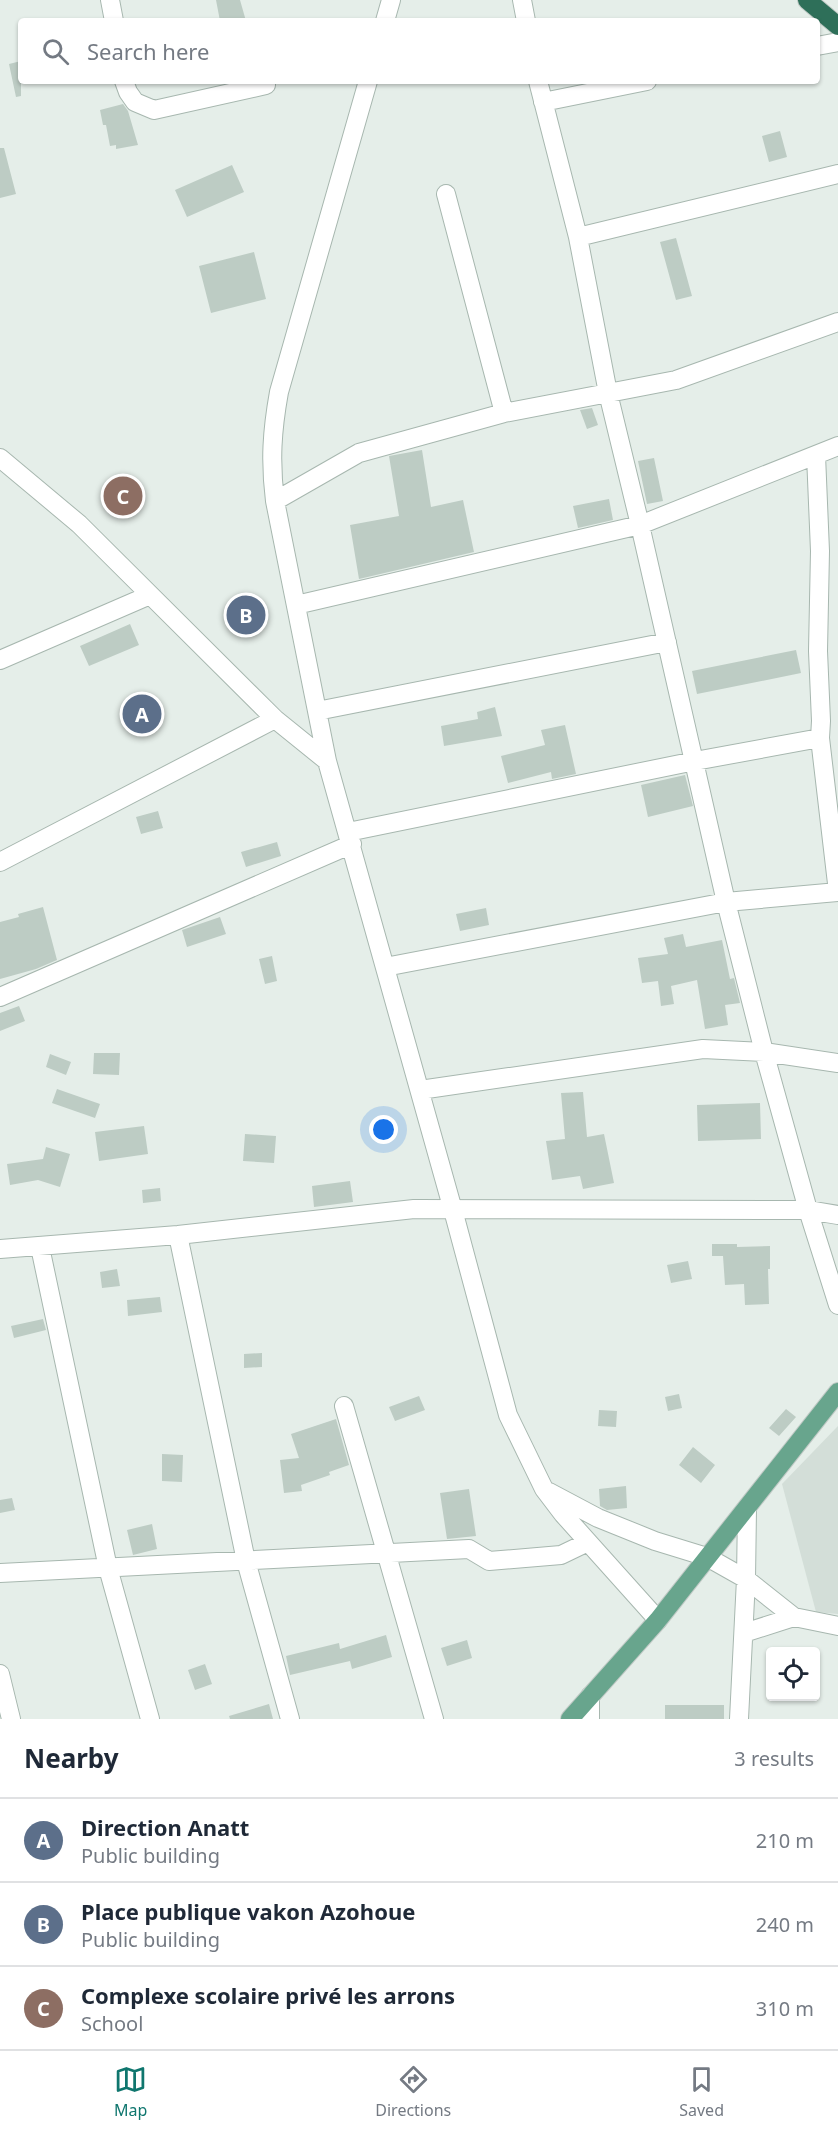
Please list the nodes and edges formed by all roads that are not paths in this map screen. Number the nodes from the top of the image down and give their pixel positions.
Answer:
1 (110, 0) edge
2 (391, 0) edge
3 (522, 0) edge
4 (807, 0) edge
5 (113, 18) edge
6 (386, 18) edge
7 (525, 18) edge
8 (838, 26) edge
9 (838, 42) edge
10 (820, 45) edge
11 (125, 84) edge
12 (367, 84) edge
13 (539, 84) edge
14 (632, 84) edge
15 (266, 86) dead end
16 (543, 102) junction
17 (838, 174) edge
18 (446, 194) dead end
19 (578, 237) junction
20 (838, 322) edge
21 (608, 393) junction
22 (504, 413) junction
23 (838, 446) edge
24 (816, 455) junction
25 (0, 458) edge
26 (275, 501) junction
27 (640, 525) junction
28 (150, 595) junction
29 (296, 604) junction
30 (667, 642) junction
31 (0, 660) edge
32 (317, 711) junction
33 (275, 719) junction
34 (820, 738) junction
35 (327, 760) junction
36 (695, 762) junction
37 (350, 838) junction
38 (0, 862) edge
39 (838, 892) edge
40 (726, 902) junction
41 (386, 967) junction
42 (0, 997) edge
43 (764, 1052) junction
44 (838, 1063) edge
45 (420, 1090) junction
46 (453, 1209) junction
47 (808, 1210) junction
48 (838, 1215) edge
49 (178, 1235) junction
50 (40, 1247) junction
51 (0, 1249) edge
52 (838, 1305) edge
53 (838, 1392) edge
54 (344, 1406) dead end
55 (544, 1489) junction
56 (747, 1509) junction
57 (588, 1542) junction
58 (386, 1552) junction
59 (707, 1557) junction
60 (246, 1561) junction
61 (108, 1568) junction
62 (0, 1573) edge
63 (746, 1579) junction
64 (794, 1617) junction
65 (658, 1620) junction
66 (838, 1626) edge
67 (744, 1633) junction
68 (0, 1674) edge
69 (590, 1696) junction
70 (11, 1719) edge
71 (150, 1719) edge
72 (290, 1719) edge
73 (434, 1719) edge
74 (570, 1719) edge
75 (590, 1719) edge
76 (739, 1719) edge

1 - 5 street
2 - 6 street
3 - 7 street
4 - 8 highway
9 - 10 street
11 - 15 street
12 - 26 street
13 - 16 street
14 - 16 street
16 - 19 street
17 - 19 street
18 - 22 street
19 - 21 street
20 - 21 street
21 - 22 street
21 - 27 street
22 - 26 street
23 - 24 street
24 - 27 street
24 - 34 street
25 - 28 street
26 - 29 street
27 - 29 street
27 - 30 street
28 - 31 street
28 - 33 street
29 - 32 street
30 - 32 street
30 - 36 street
32 - 35 street
33 - 35 street
33 - 38 street
34 - 36 street
34 - 39 street
35 - 37 street
36 - 37 street
36 - 40 street
37 - 41 street
37 - 42 street
39 - 40 street
40 - 41 street
40 - 43 street
41 - 45 street
43 - 44 street
43 - 45 street
43 - 47 street
45 - 46 street
46 - 47 street
46 - 49 street
46 - 55 street
47 - 48 street
47 - 52 street
49 - 50 street
49 - 60 street
50 - 51 street
50 - 61 street
53 - 56 main road
54 - 58 street
55 - 57 street
55 - 59 street
56 - 59 main road
56 - 63 street
57 - 58 street
57 - 65 street
58 - 60 street
58 - 73 street
59 - 63 street
59 - 65 main road
60 - 61 street
60 - 72 street
61 - 62 street
61 - 71 street
63 - 64 street
63 - 67 street
64 - 66 street
64 - 67 street
65 - 69 main road
67 - 76 street
68 - 70 street
69 - 74 main road
69 - 75 street

